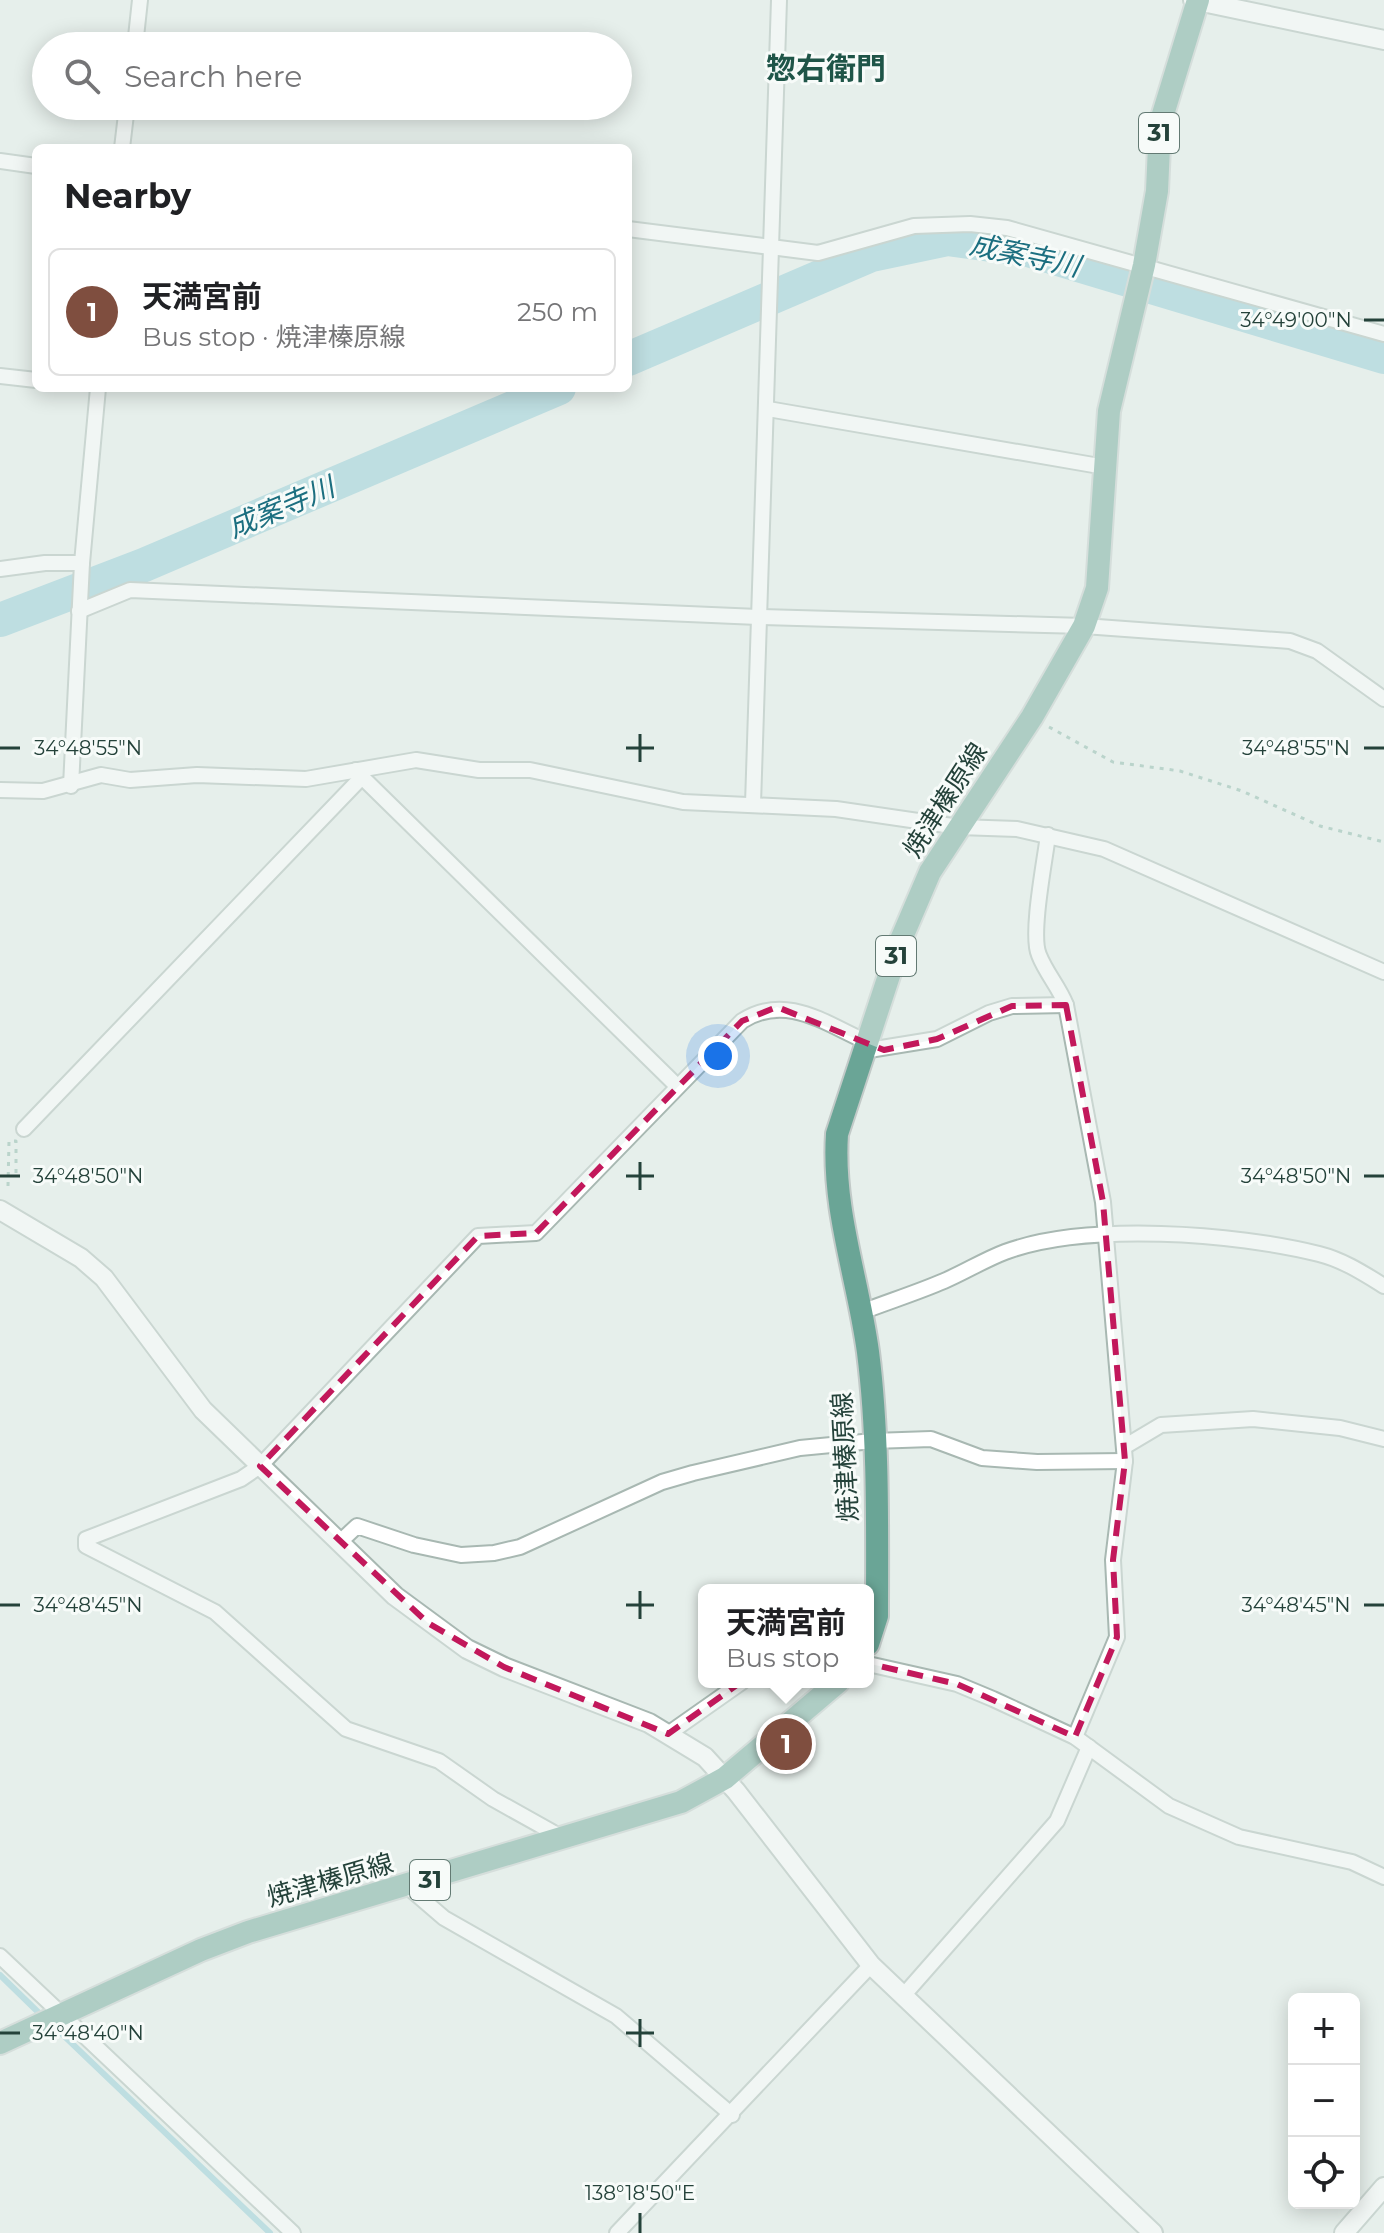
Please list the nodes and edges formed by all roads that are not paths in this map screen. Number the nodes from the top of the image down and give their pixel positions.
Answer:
1 (140, 0) edge
2 (779, 0) edge
3 (1196, 0) edge
4 (137, 32) edge
5 (1384, 40) edge
6 (125, 120) edge
7 (122, 144) edge
8 (0, 161) edge
9 (32, 165) edge
10 (632, 229) edge
11 (770, 244) junction
12 (1144, 268) junction
13 (1384, 334) edge
14 (0, 376) edge
15 (32, 380) edge
16 (98, 392) edge
17 (768, 409) junction
18 (1105, 467) junction
19 (82, 563) junction
20 (0, 569) edge
21 (79, 611) junction
22 (758, 617) junction
23 (1084, 626) junction
24 (1384, 699) edge
25 (359, 773) junction
26 (71, 786) junction
27 (0, 790) edge
28 (753, 804) junction
29 (959, 827) junction
30 (1048, 835) junction
31 (1384, 972) edge
32 (1066, 1005) junction
33 (865, 1047) junction
34 (677, 1086) junction
35 (24, 1129) dead end
36 (0, 1210) edge
37 (1107, 1236) junction
38 (1384, 1286) edge
39 (859, 1313) junction
40 (1384, 1439) edge
41 (873, 1441) junction
42 (1125, 1454) junction
43 (260, 1466) junction
44 (340, 1542) junction
45 (874, 1625) edge
46 (874, 1665) edge
47 (733, 1688) edge
48 (831, 1688) edge
49 (668, 1734) junction
50 (1075, 1737) junction
51 (1089, 1747) junction
52 (725, 1778) junction
53 (564, 1839) junction
54 (1384, 1877) edge
55 (408, 1887) junction
56 (0, 1956) edge
57 (871, 1965) junction
58 (903, 1996) junction
59 (61, 2012) junction
60 (0, 2043) edge
61 (732, 2115) junction
62 (1384, 2187) edge
63 (293, 2233) edge
64 (617, 2233) edge
65 (1153, 2233) edge
66 (1344, 2233) edge

1 - 4 street
2 - 11 street
3 - 5 street
3 - 12 main road, 焼津榛原線 / 31
6 - 7 street
8 - 9 street
10 - 11 street
11 - 12 street
11 - 17 street
12 - 13 street
12 - 18 main road, 焼津榛原線 / 31
14 - 15 street
16 - 19 street
17 - 18 street
17 - 22 street
18 - 23 main road, 焼津榛原線 / 31
19 - 20 street
19 - 21 street
21 - 22 street
21 - 26 street
22 - 23 street
22 - 28 street
23 - 24 street
23 - 29 main road, 焼津榛原線 / 31
25 - 26 street
25 - 28 street
25 - 34 street
25 - 35 street
26 - 27 street
28 - 29 street
29 - 30 street
29 - 33 main road, 焼津榛原線 / 31
30 - 31 street
30 - 32 street
32 - 33 street
32 - 37 street
33 - 34 street
33 - 39 main road, 焼津榛原線 / 31
34 - 43 street
36 - 43 street
37 - 38 street
37 - 39 street
37 - 42 street
39 - 41 main road, 焼津榛原線 / 31
40 - 42 street
41 - 42 street
41 - 44 street
41 - 45 main road, 焼津榛原線 / 31
42 - 50 street
43 - 44 street
43 - 53 street
44 - 49 street
46 - 50 street
47 - 49 street
48 - 52 main road, 焼津榛原線 / 31
49 - 52 street
50 - 51 street
51 - 54 street
51 - 58 street
52 - 53 main road, 焼津榛原線 / 31
52 - 57 street
53 - 55 main road, 焼津榛原線 / 31
55 - 59 main road, 焼津榛原線 / 31
55 - 61 street
56 - 59 street
57 - 58 street
57 - 61 street
58 - 65 street
59 - 60 main road, 焼津榛原線 / 31
59 - 63 street
61 - 64 street
62 - 66 street

